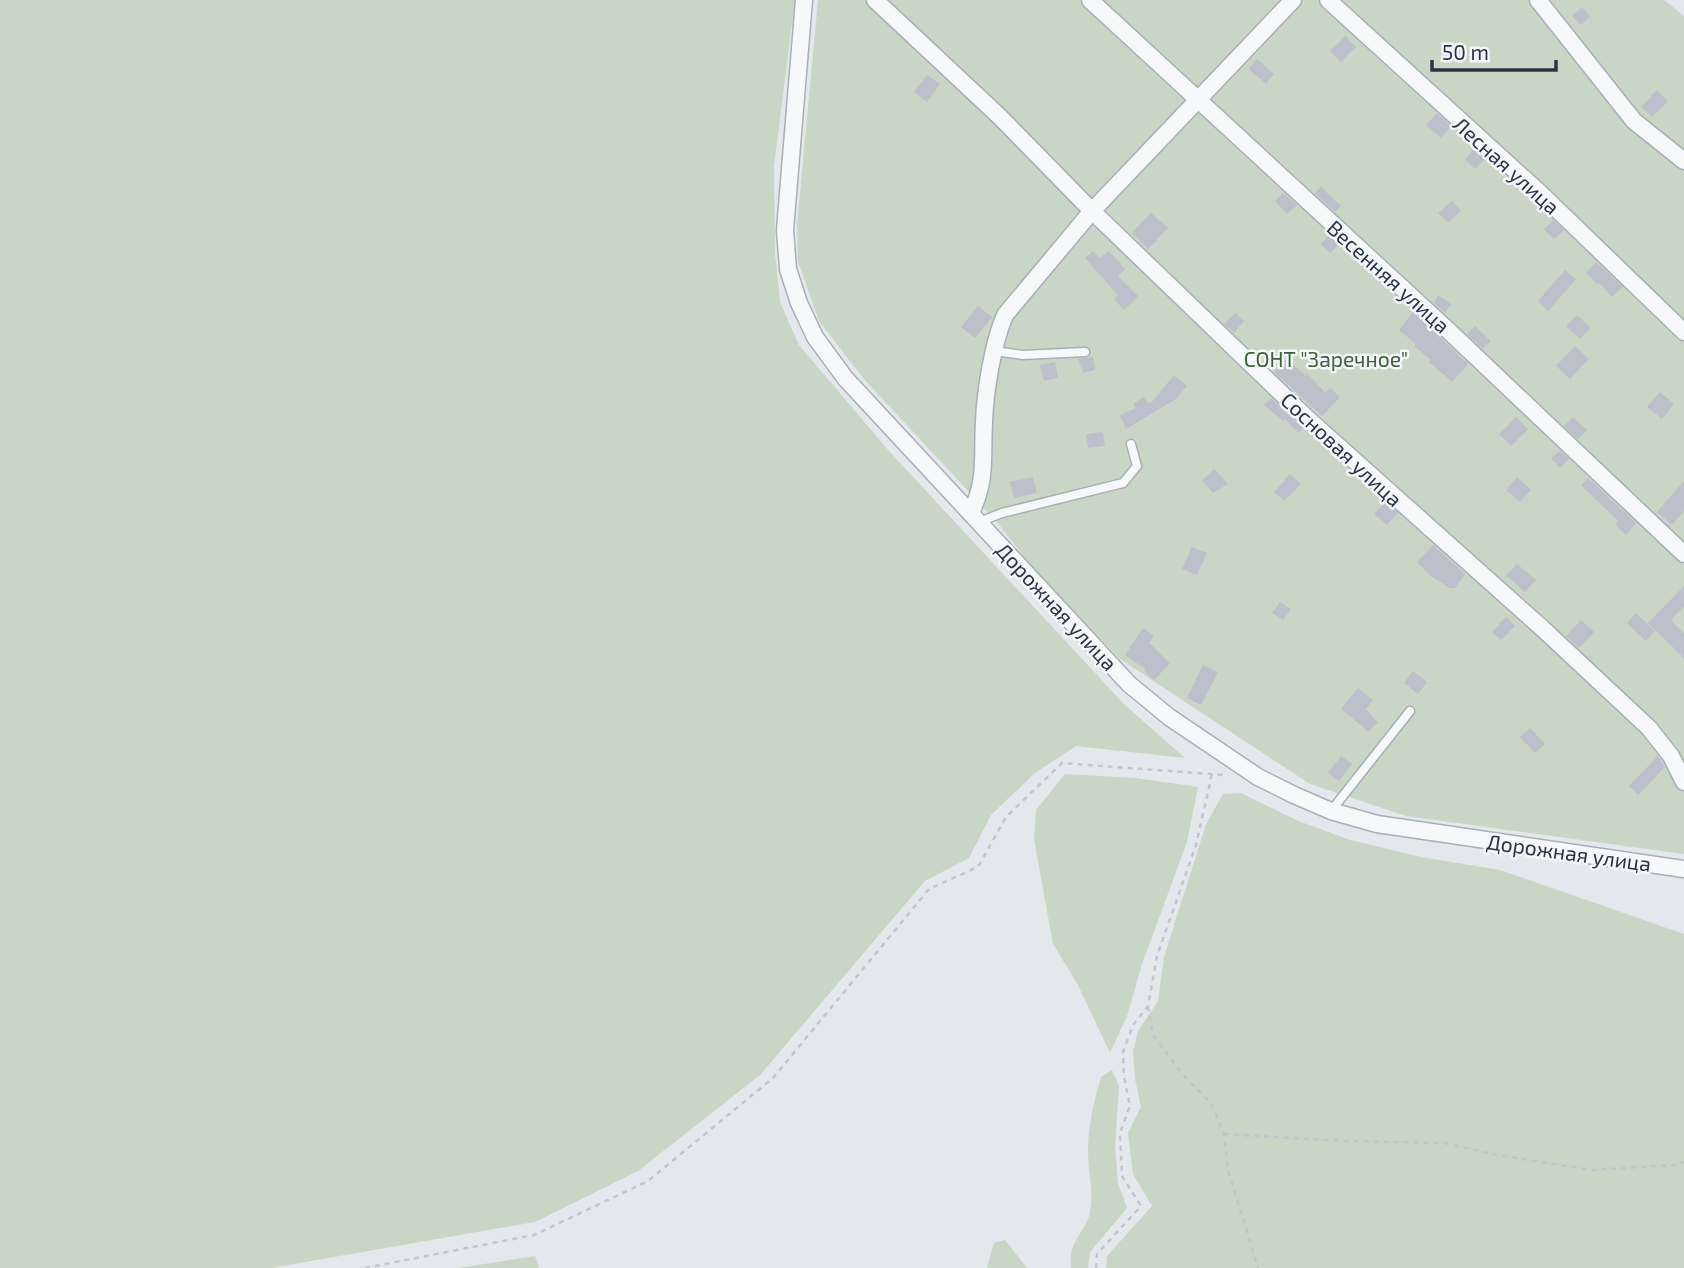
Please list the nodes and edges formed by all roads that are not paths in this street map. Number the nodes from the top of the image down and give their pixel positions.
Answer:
1 (804, 0) edge
2 (875, 0) edge
3 (1090, 0) edge
4 (1293, 0) edge
5 (1328, 0) edge
6 (1538, 0) edge
7 (1198, 99) junction
8 (1684, 161) edge
9 (1092, 211) junction
10 (1684, 332) edge
11 (994, 351) junction
12 (1085, 352) dead end
13 (1131, 444) dead end
14 (975, 518) junction
15 (1684, 554) edge
16 (1410, 711) dead end
17 (1684, 782) edge
18 (1331, 811) junction
19 (1684, 869) edge

1 - 14 street, Дорожная улица
2 - 9 street, Сосновая улица
3 - 7 street, Весенняя улица
4 - 7 street
5 - 10 street, Лесная улица
6 - 8 street
7 - 9 street
7 - 15 street, Весенняя улица
9 - 11 street
9 - 17 street, Сосновая улица
11 - 12 lane
11 - 14 street
13 - 14 lane
14 - 18 street, Дорожная улица
16 - 18 lane
18 - 19 street, Дорожная улица

